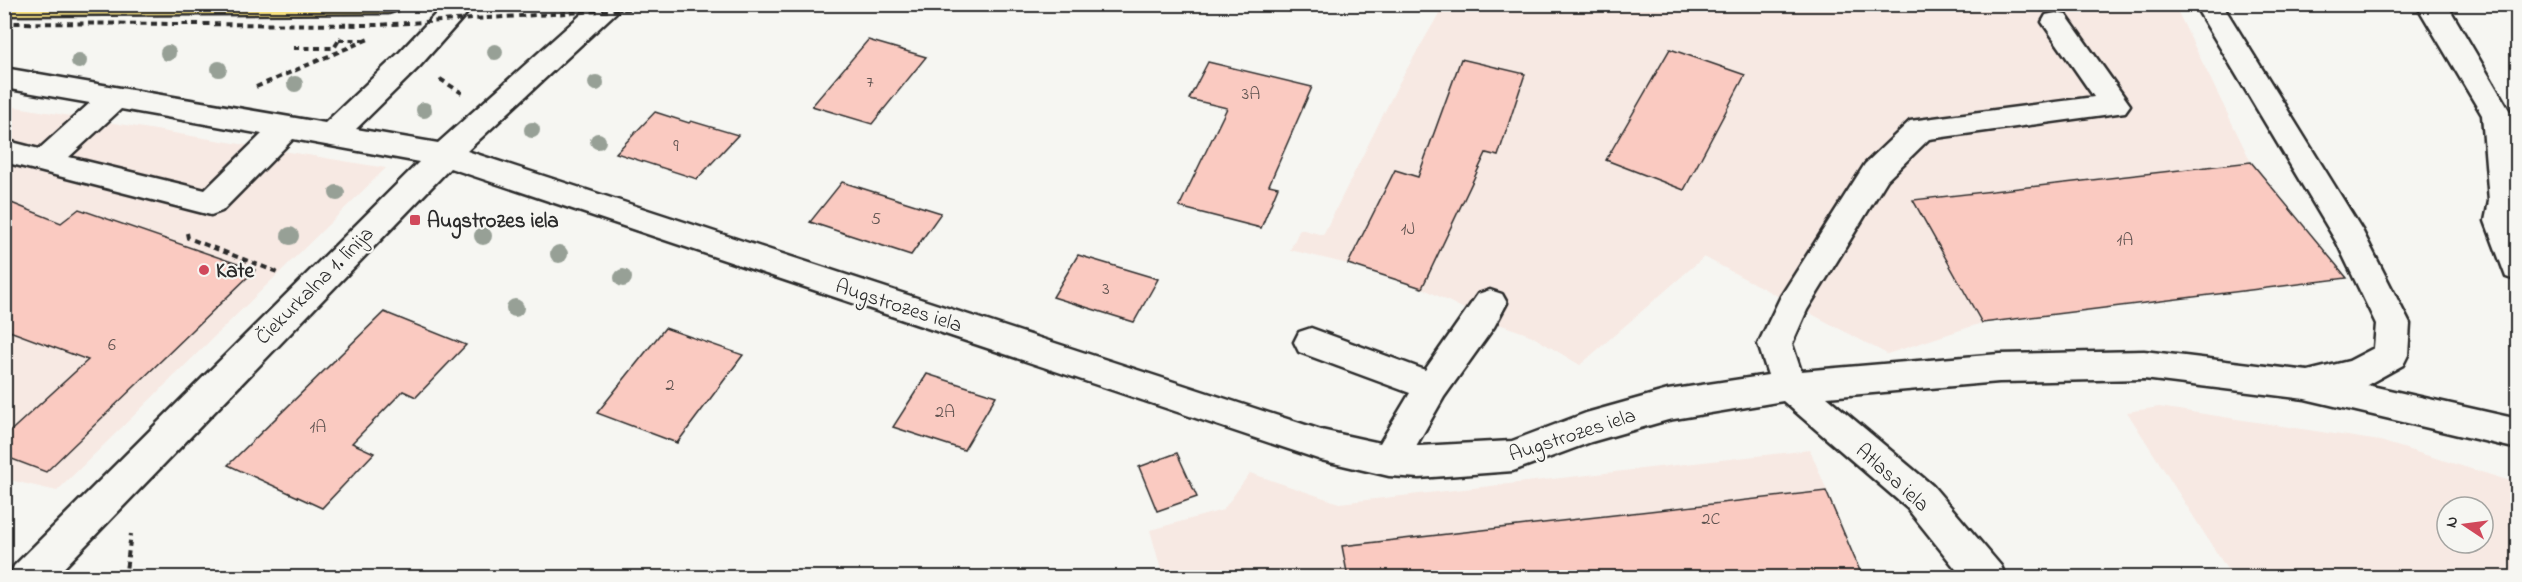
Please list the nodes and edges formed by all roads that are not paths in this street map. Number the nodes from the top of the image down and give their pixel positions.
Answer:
1 (388, 4) edge
2 (461, 4) edge
3 (611, 4) edge
4 (2208, 4) edge
5 (2430, 4) edge
6 (4, 6) edge
7 (2056, 22) dead end
8 (4, 78) edge
9 (115, 98) junction
10 (288, 127) junction
11 (331, 135) junction
12 (4, 151) edge
13 (444, 155) junction
14 (44, 162) junction
15 (2517, 268) edge
16 (1490, 303) dead end
17 (1311, 342) dead end
18 (2305, 385) junction
19 (1789, 386) junction
20 (1432, 387) junction
21 (2517, 434) edge
22 (1389, 460) junction
23 (28, 578) edge
24 (1986, 578) edge

1 - 6 main road
2 - 11 street
3 - 13 street, Čiekurkalna 1. līnija
4 - 18 street
5 - 15 street
7 - 19 street
8 - 9 street, Augstrozes iela
9 - 10 street, Augstrozes iela
9 - 14 street
10 - 11 street, Augstrozes iela
10 - 14 street
11 - 13 street, Augstrozes iela
12 - 14 street
13 - 22 street, Augstrozes iela
13 - 23 street, Čiekurkalna 1. līnija
16 - 20 street
17 - 20 street
18 - 19 street, Augstrozes iela
18 - 21 street
19 - 22 street, Augstrozes iela
19 - 24 street, Atlasa iela
20 - 22 street

